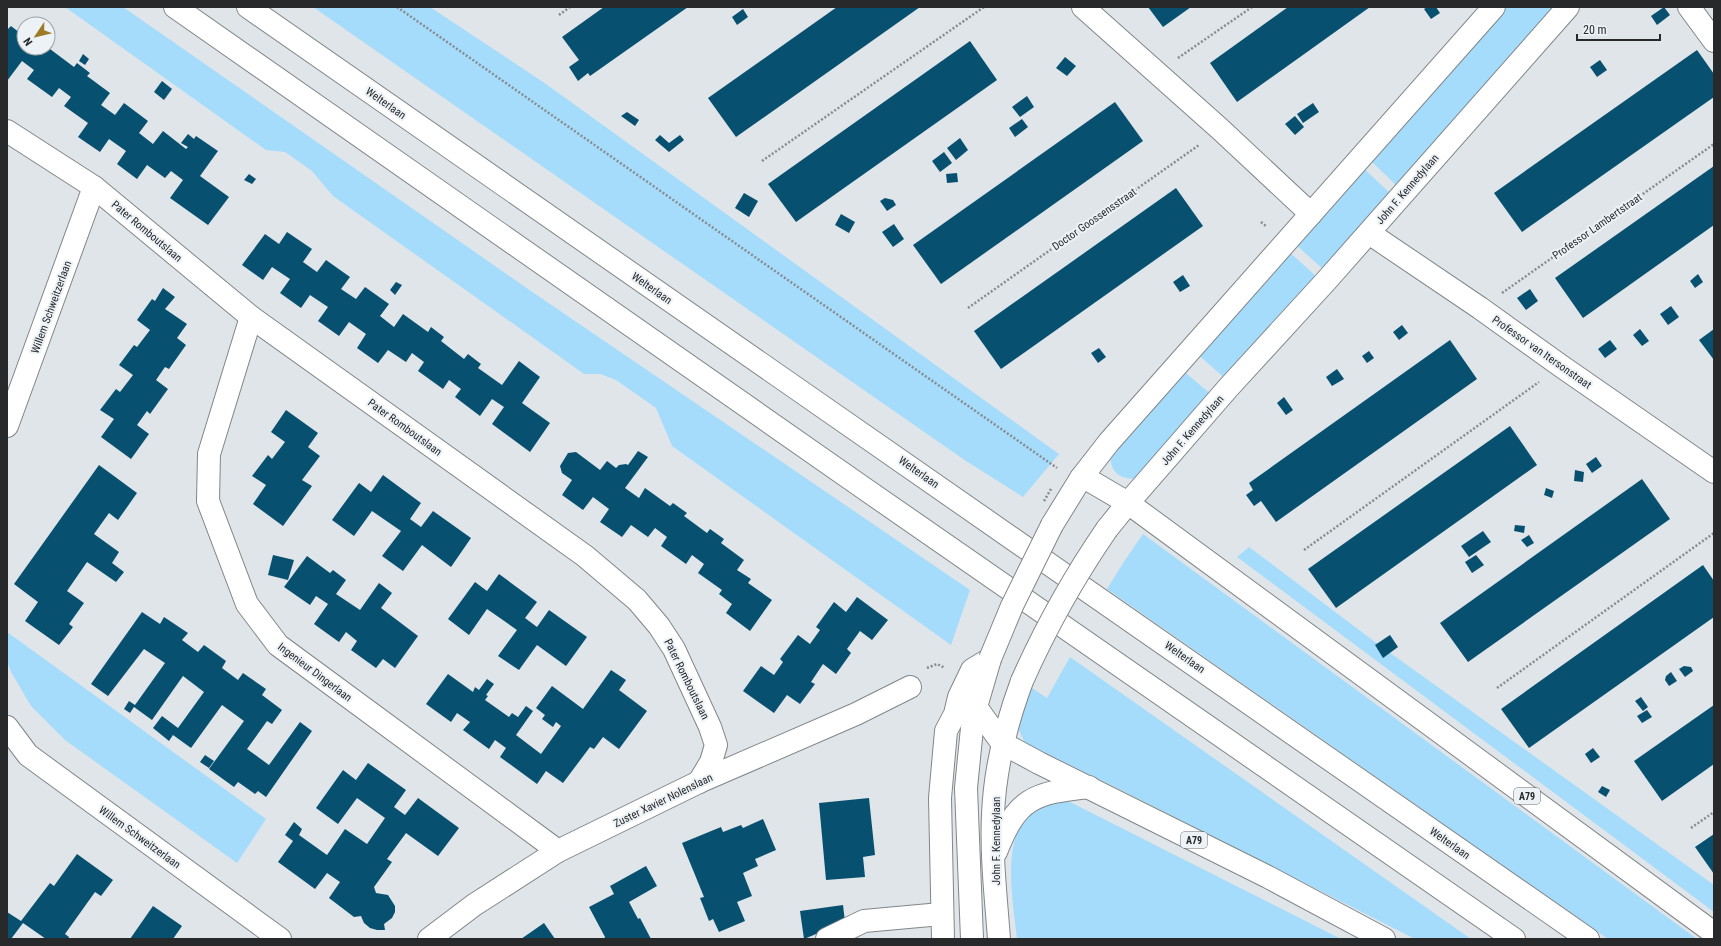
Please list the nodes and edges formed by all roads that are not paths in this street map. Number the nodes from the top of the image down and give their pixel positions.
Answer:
1 (175, 7) edge
2 (248, 7) edge
3 (1083, 7) edge
4 (1494, 7) edge
5 (1568, 7) edge
6 (1689, 7) edge
7 (1714, 41) edge
8 (7, 131) edge
9 (94, 187) junction
10 (1311, 214) junction
11 (1369, 233) junction
12 (251, 317) junction
13 (7, 426) edge
14 (1714, 472) edge
15 (1072, 475) junction
16 (1128, 503) junction
17 (990, 659) junction
18 (910, 687) dead end
19 (976, 708) junction
20 (7, 727) edge
21 (1002, 743) junction
22 (699, 782) junction
23 (1088, 787) junction
24 (558, 851) junction
25 (994, 857) junction
26 (941, 914) junction
27 (1714, 933) edge
28 (280, 939) edge
29 (429, 939) edge
30 (827, 939) edge
31 (943, 939) edge
32 (972, 939) edge
33 (999, 939) edge
34 (1384, 939) edge
35 (1514, 939) edge
36 (1588, 939) edge

1 - 35 main road
2 - 36 main road, Welterlaan
3 - 10 main road
4 - 10 main road
5 - 11 main road, John F. Kennedylaan
6 - 7 main road
8 - 9 main road, Pater Romboutslaan
9 - 12 main road, Pater Romboutslaan
9 - 13 main road, Willem Schweitzerlaan
10 - 15 main road
11 - 14 main road, Professor van Itersonstraat
11 - 16 main road, John F. Kennedylaan
12 - 22 main road, Pater Romboutslaan
12 - 24 main road, Ingenieur Dingerlaan
15 - 16 main road, A79
15 - 17 main road, bridge
16 - 21 main road, John F. Kennedylaan, bridge
16 - 27 main road, A79
17 - 19 main road
17 - 26 main road
18 - 22 main road, Zuster Xavier Nolenslaan
19 - 21 main road, A79
19 - 32 main road
20 - 28 main road, Willem Schweitzerlaan
21 - 23 main road, A79
21 - 25 main road, John F. Kennedylaan
22 - 24 main road, Zuster Xavier Nolenslaan
23 - 25 main road
23 - 34 main road, A79
24 - 29 main road, Zuster Xavier Nolenslaan
25 - 33 main road, John F. Kennedylaan
26 - 30 main road
26 - 31 main road

